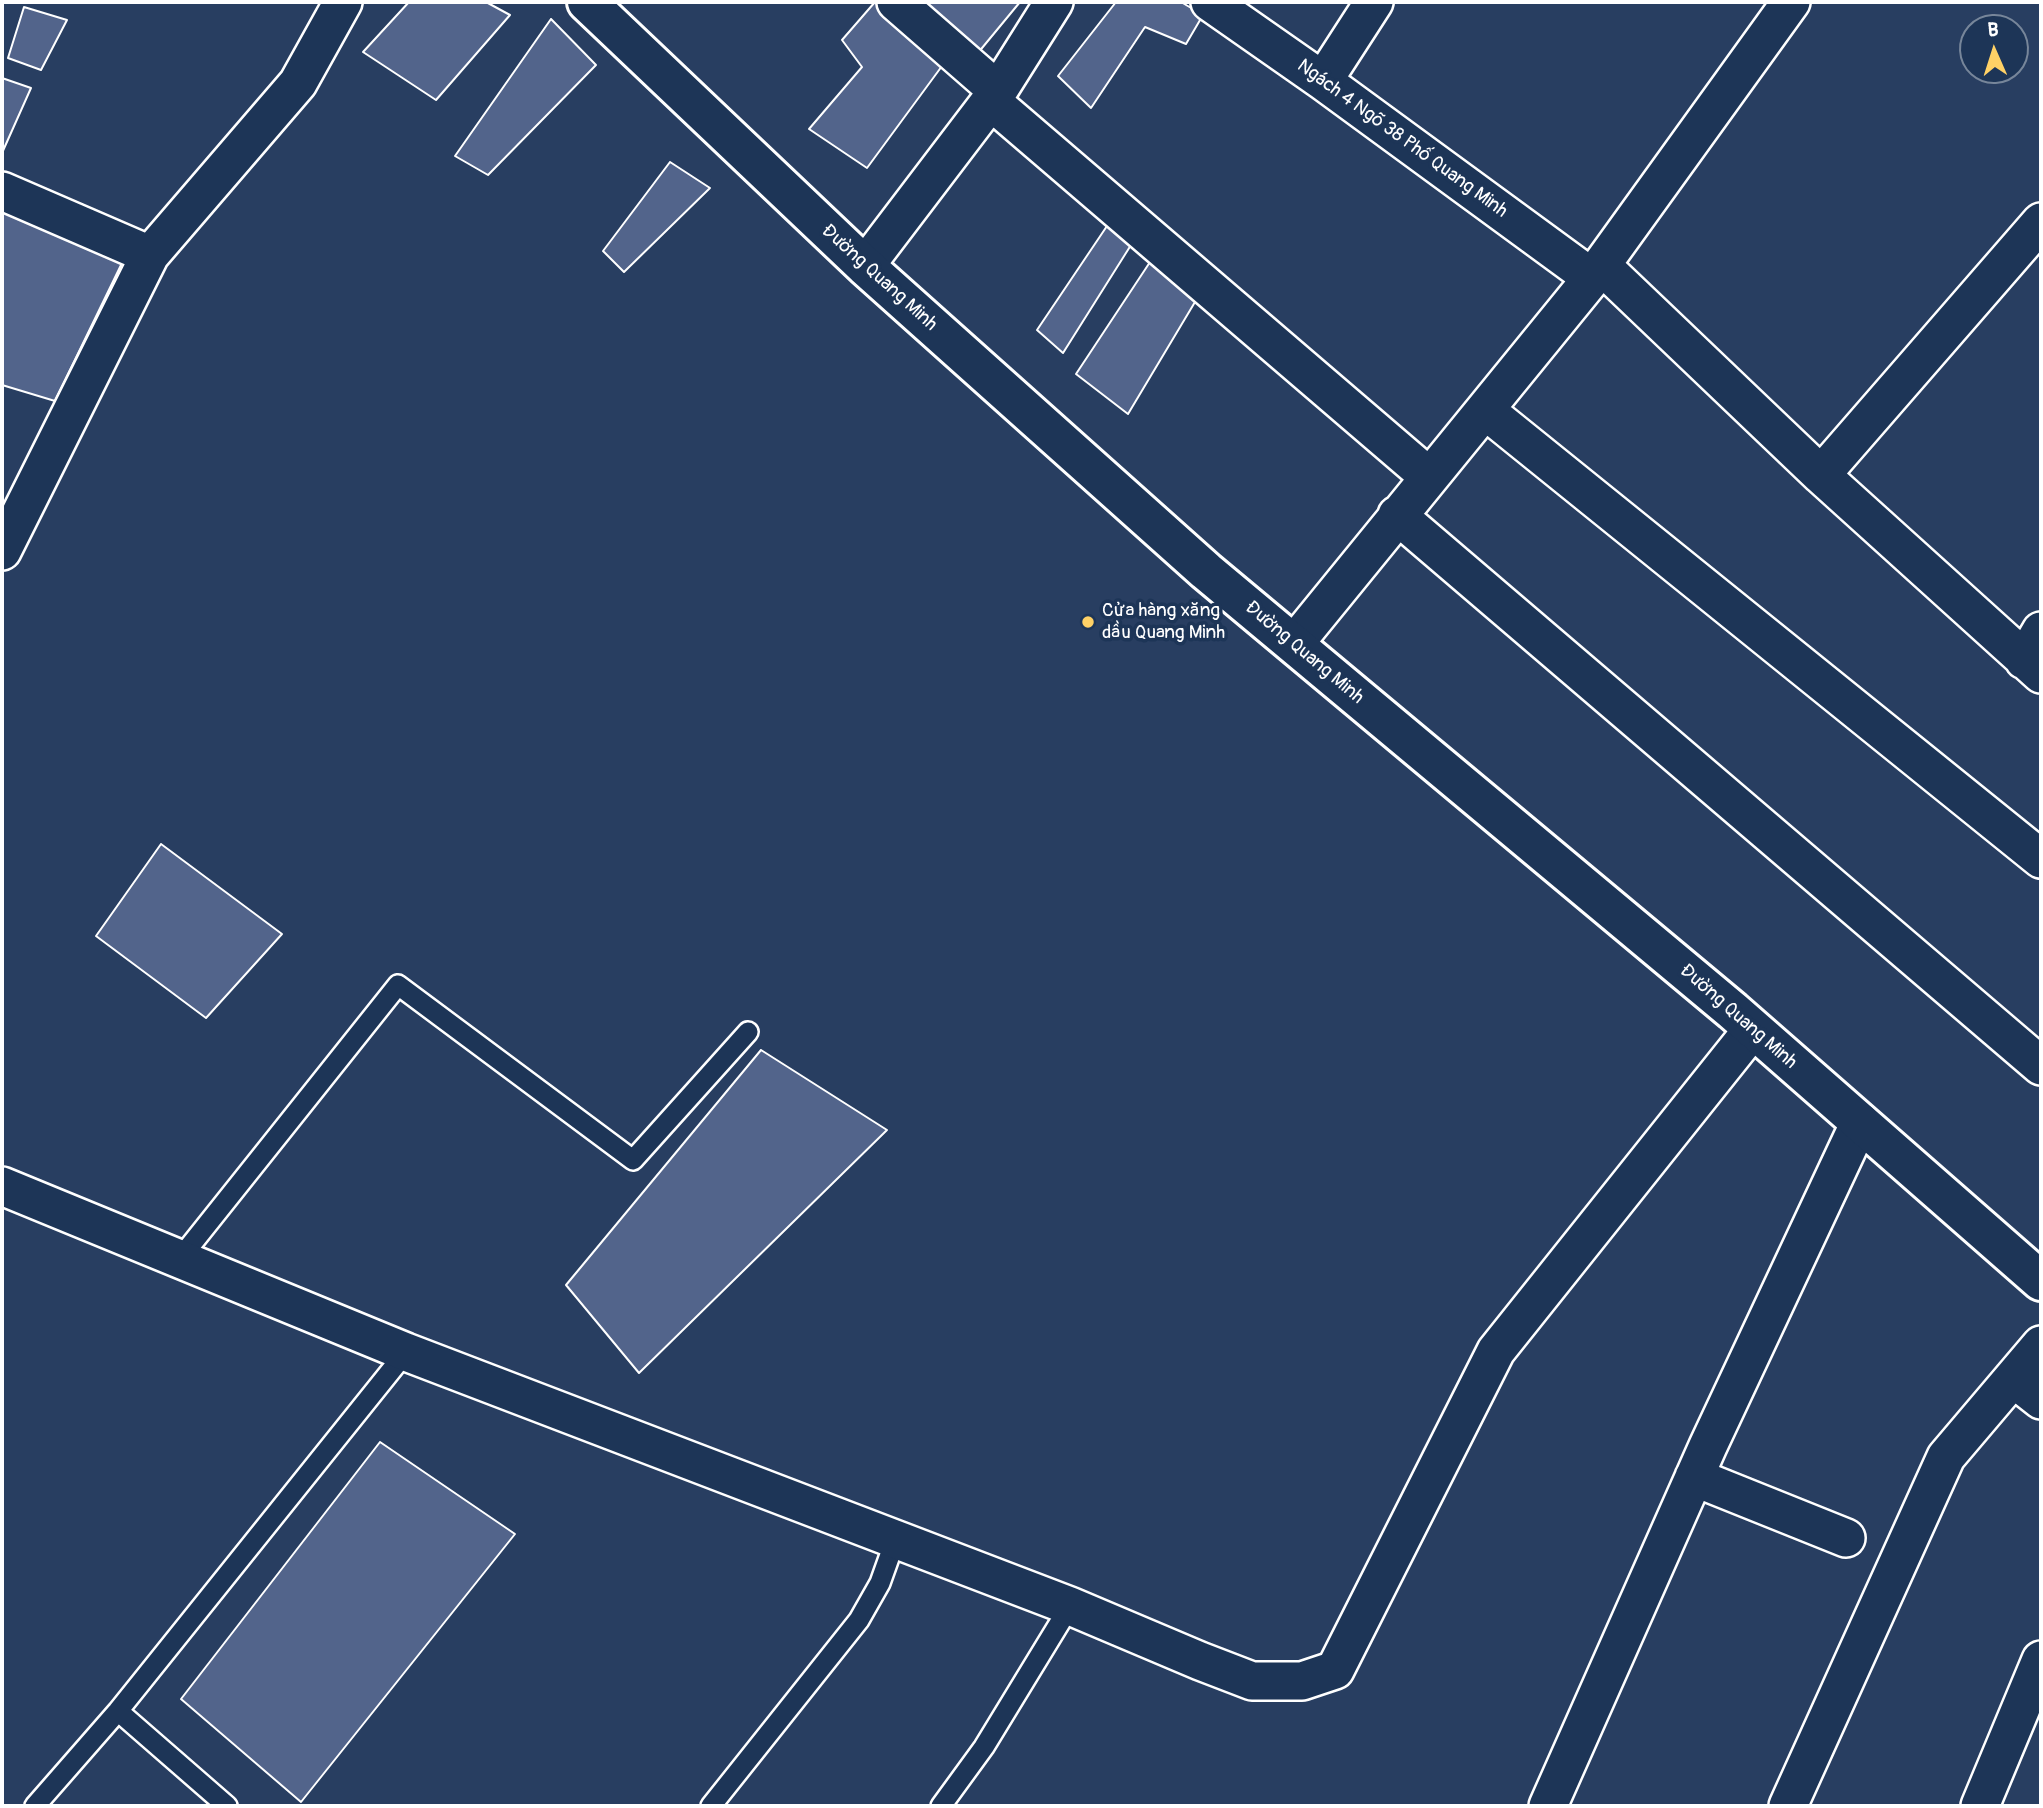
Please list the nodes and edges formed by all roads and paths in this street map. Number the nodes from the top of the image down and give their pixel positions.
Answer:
1 (343, 2) edge
2 (587, 2) edge
3 (896, 2) edge
4 (1054, 2) edge
5 (1210, 2) edge
6 (1374, 2) edge
7 (1791, 2) edge
8 (1323, 81) junction
9 (994, 96) junction
10 (2, 191) edge
11 (2041, 222) edge
12 (150, 255) junction
13 (865, 267) junction
14 (1596, 272) junction
15 (1485, 410) junction
16 (1821, 475) junction
17 (1428, 477) junction
18 (1397, 514) junction
19 (2, 551) edge
20 (1294, 644) junction
21 (2035, 655) edge
22 (2041, 859) edge
23 (1753, 1029) junction
24 (748, 1032) dead end
25 (2041, 1066) edge
26 (1860, 1122) junction
27 (2, 1186) edge
28 (178, 1261) junction
29 (2041, 1281) edge
30 (2041, 1345) edge
31 (406, 1352) junction
32 (2013, 1378) junction
33 (2041, 1400) edge
34 (1694, 1477) junction
35 (1846, 1538) dead end
36 (895, 1541) junction
37 (1070, 1606) junction
38 (2041, 1660) edge
39 (118, 1711) junction
40 (34, 1806) edge
41 (227, 1806) edge
42 (711, 1806) edge
43 (941, 1806) edge
44 (1548, 1806) edge
45 (1788, 1806) edge
46 (1979, 1806) edge

1 - 12 street
2 - 13 street, Đường Quang Minh
3 - 9 street
4 - 9 street
5 - 8 street, Ngách 4 Ngõ 38 Phố Quang Minh
6 - 8 street
7 - 14 street
8 - 14 street, Ngách 4 Ngõ 38 Phố Quang Minh
9 - 13 street
9 - 17 street
10 - 12 street
11 - 16 street
12 - 19 street
13 - 20 street, Đường Quang Minh
14 - 15 street
14 - 16 street, Ngách 4 Ngõ 38 Phố Quang Minh
15 - 17 street
15 - 22 street
16 - 21 street, Ngách 4 Ngõ 38 Phố Quang Minh
17 - 18 street
18 - 20 street
18 - 25 street
20 - 23 street, Đường Quang Minh
23 - 26 street, Đường Quang Minh
23 - 37 street
24 - 28 lane
26 - 29 street, Đường Quang Minh
26 - 34 street
27 - 28 street
28 - 31 street
30 - 32 street
31 - 36 street
31 - 39 lane
32 - 33 street
32 - 45 street
34 - 35 street
34 - 44 street
36 - 37 street
36 - 42 lane
37 - 43 lane
38 - 46 street
39 - 40 lane
39 - 41 lane

